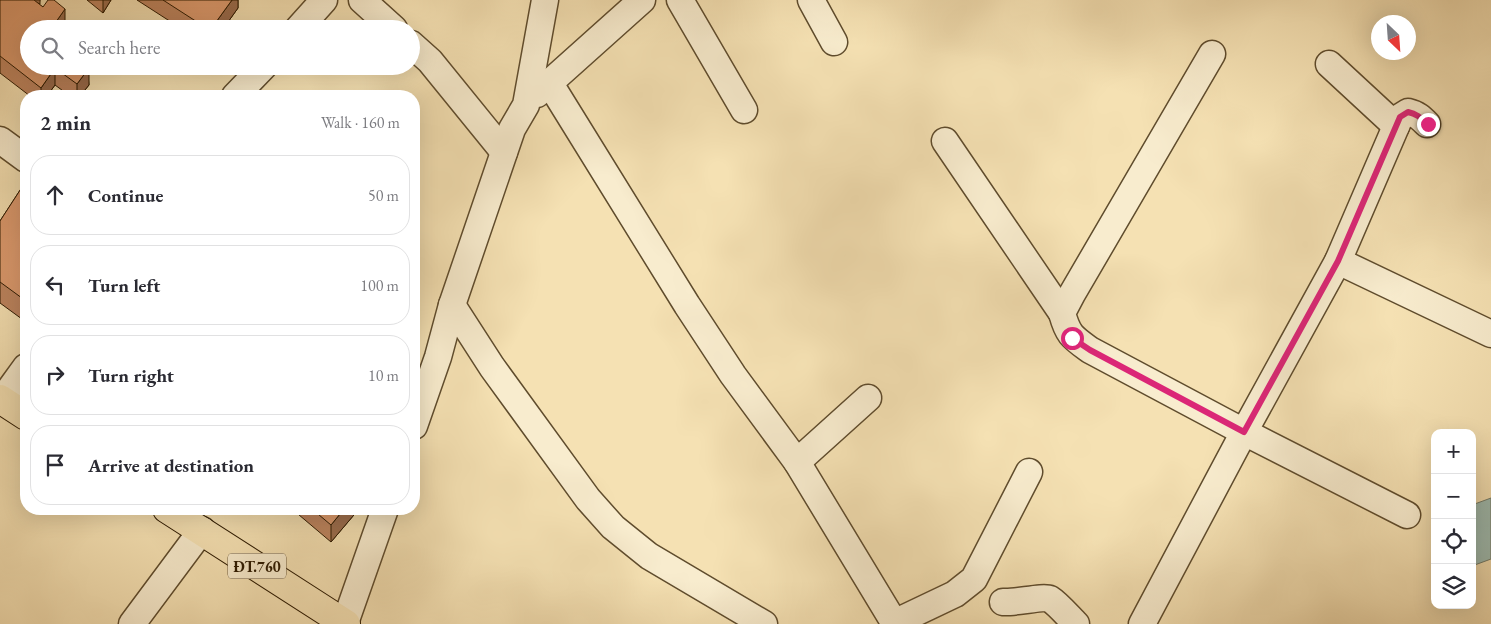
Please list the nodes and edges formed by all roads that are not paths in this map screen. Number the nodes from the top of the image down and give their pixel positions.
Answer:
1 (324, 0) edge
2 (362, 0) edge
3 (545, 0) edge
4 (642, 0) edge
5 (680, 0) edge
6 (812, 0) edge
7 (306, 20) edge
8 (384, 20) edge
9 (834, 42) dead end
10 (420, 52) edge
11 (1212, 54) dead end
12 (1329, 64) dead end
13 (255, 75) edge
14 (549, 82) junction
15 (241, 90) edge
16 (526, 105) junction
17 (744, 110) dead end
18 (1428, 124) dead end
19 (1396, 126) junction
20 (0, 140) edge
21 (945, 141) dead end
22 (504, 152) junction
23 (20, 155) edge
24 (1338, 261) junction
25 (452, 305) junction
26 (1062, 313) junction
27 (1491, 334) edge
28 (20, 375) edge
29 (868, 398) dead end
30 (1, 399) edge
31 (420, 409) edge
32 (20, 412) edge
33 (1244, 432) junction
34 (797, 462) junction
35 (1029, 472) dead end
36 (177, 515) edge
37 (383, 515) edge
38 (1407, 515) dead end
39 (202, 530) junction
40 (1004, 602) dead end
41 (894, 623) edge
42 (132, 624) edge
43 (346, 624) edge
44 (764, 624) edge
45 (1076, 624) edge
46 (1142, 624) edge

1 - 7 street
2 - 8 street
3 - 16 street
4 - 14 street
5 - 17 street
6 - 9 street
10 - 22 street
11 - 26 street
12 - 19 street
13 - 15 street
14 - 16 street
14 - 34 street
16 - 22 street
18 - 19 street
19 - 24 street
20 - 23 street
21 - 26 street
22 - 25 street
24 - 27 street
24 - 33 street
25 - 31 street
25 - 44 street
26 - 33 street
28 - 30 street
29 - 34 street
30 - 32 main road
33 - 38 street
33 - 46 street
34 - 41 street
35 - 41 street
36 - 39 main road, ĐT.760
37 - 43 street
39 - 42 street
39 - 43 main road, ĐT.760
40 - 45 street

